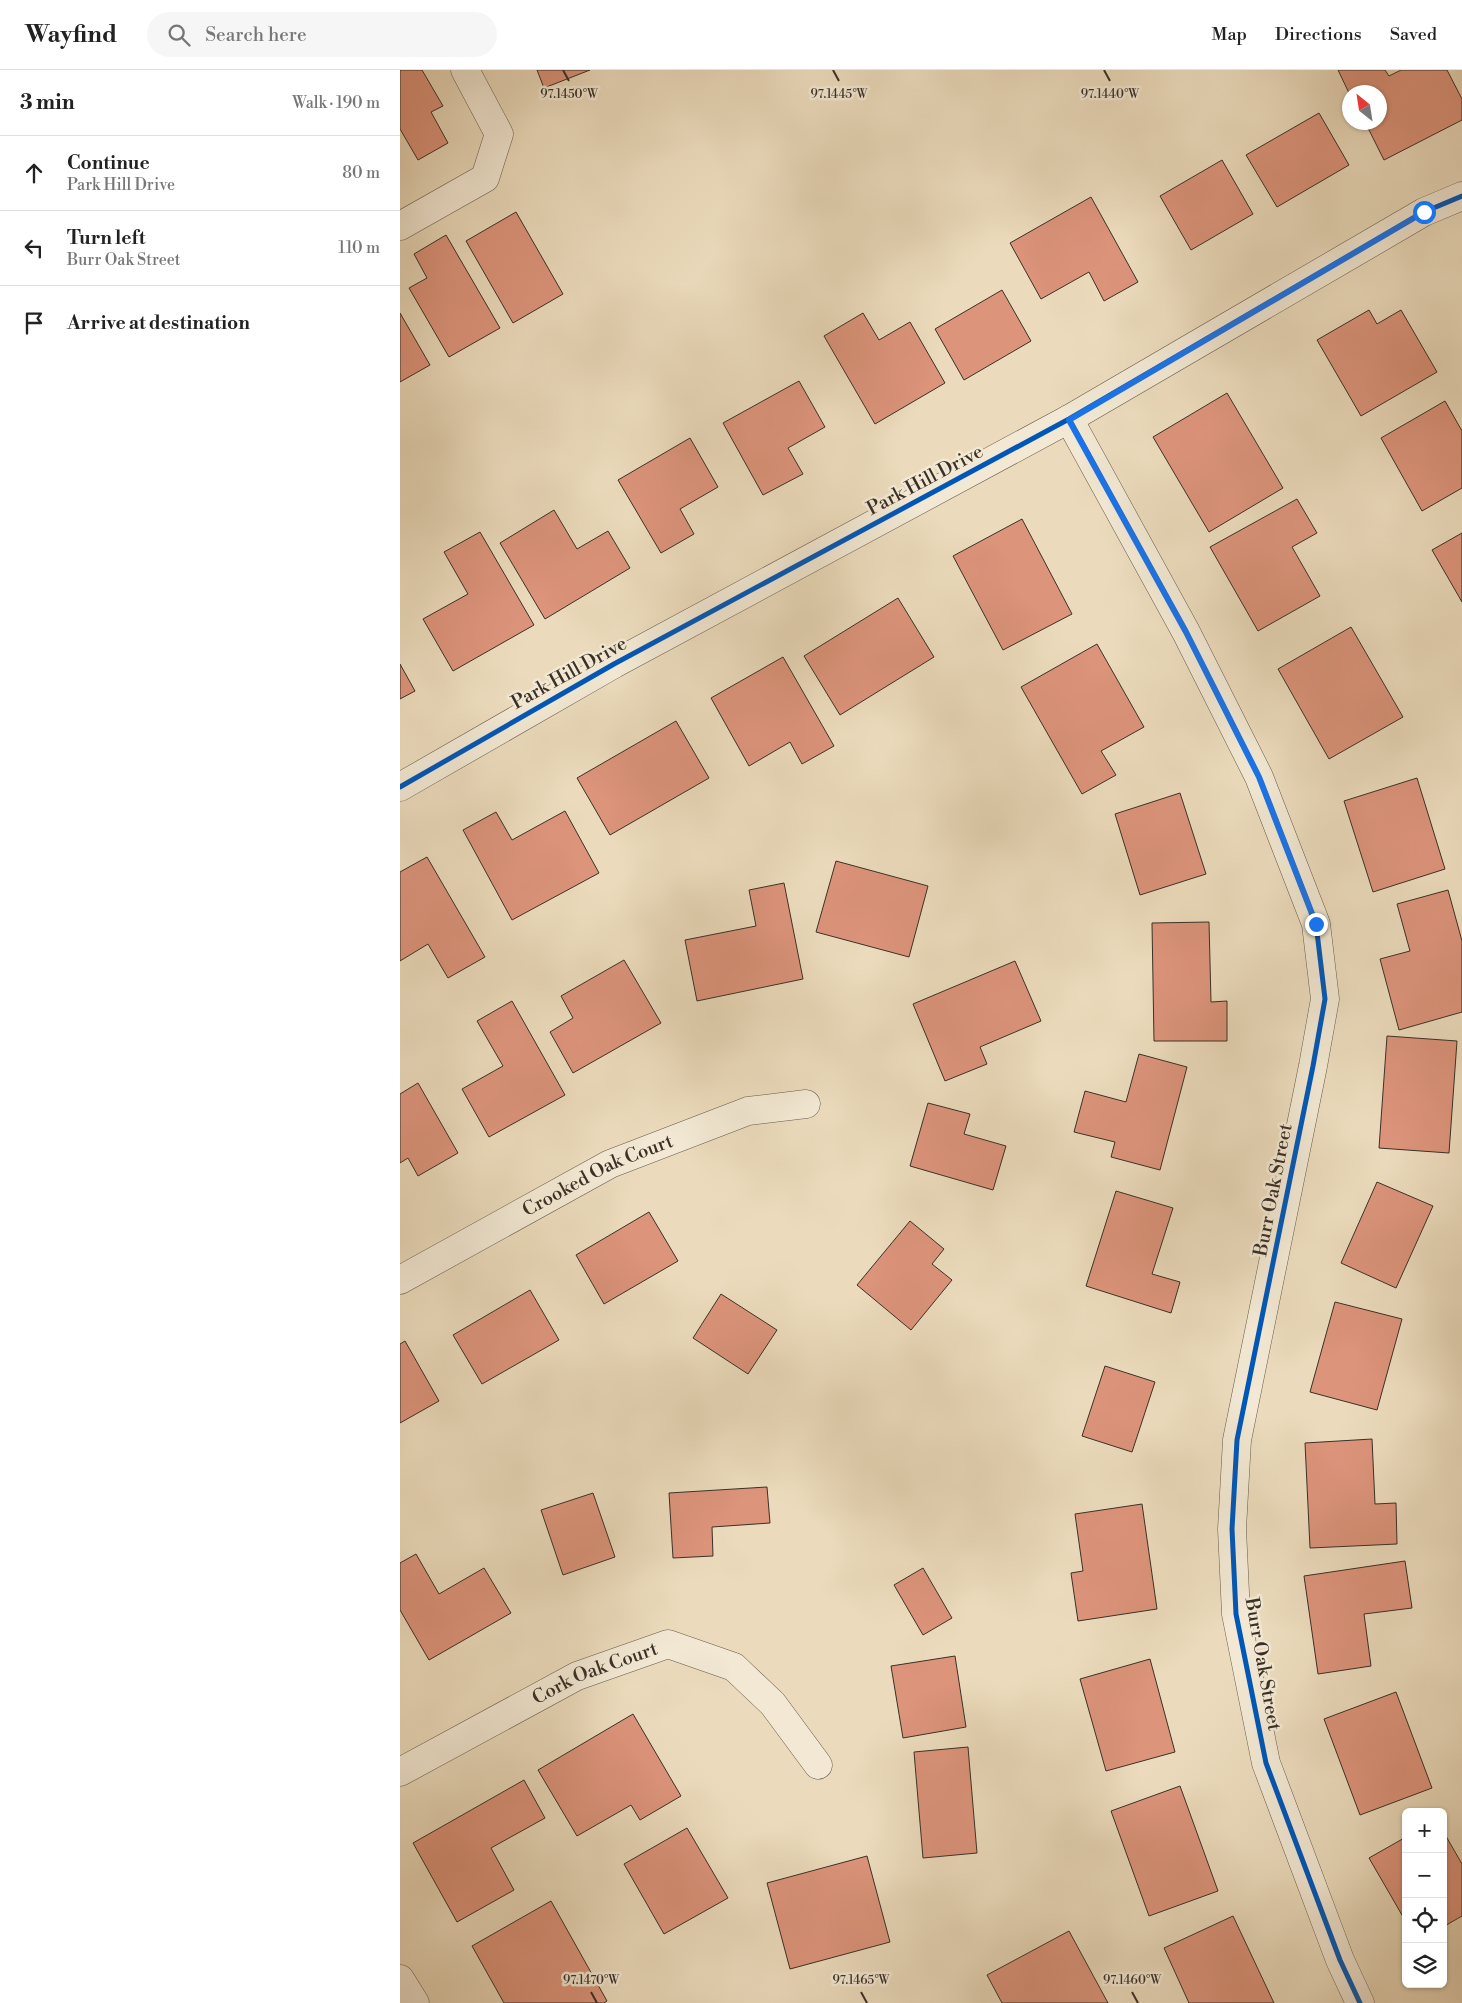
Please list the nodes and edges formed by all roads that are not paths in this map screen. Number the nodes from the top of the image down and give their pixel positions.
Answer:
1 (465, 70) edge
2 (1462, 196) edge
3 (400, 226) edge
4 (1069, 420) junction
5 (400, 787) edge
6 (806, 1104) dead end
7 (400, 1280) edge
8 (818, 1765) dead end
9 (400, 1772) edge
10 (400, 1979) edge
11 (415, 2003) edge
12 (1360, 2003) edge

1 - 3 street
2 - 4 street, Park Hill Drive
4 - 5 street, Park Hill Drive
4 - 12 street, Burr Oak Street
6 - 7 street, Crooked Oak Court
8 - 9 street, Cork Oak Court
10 - 11 street

